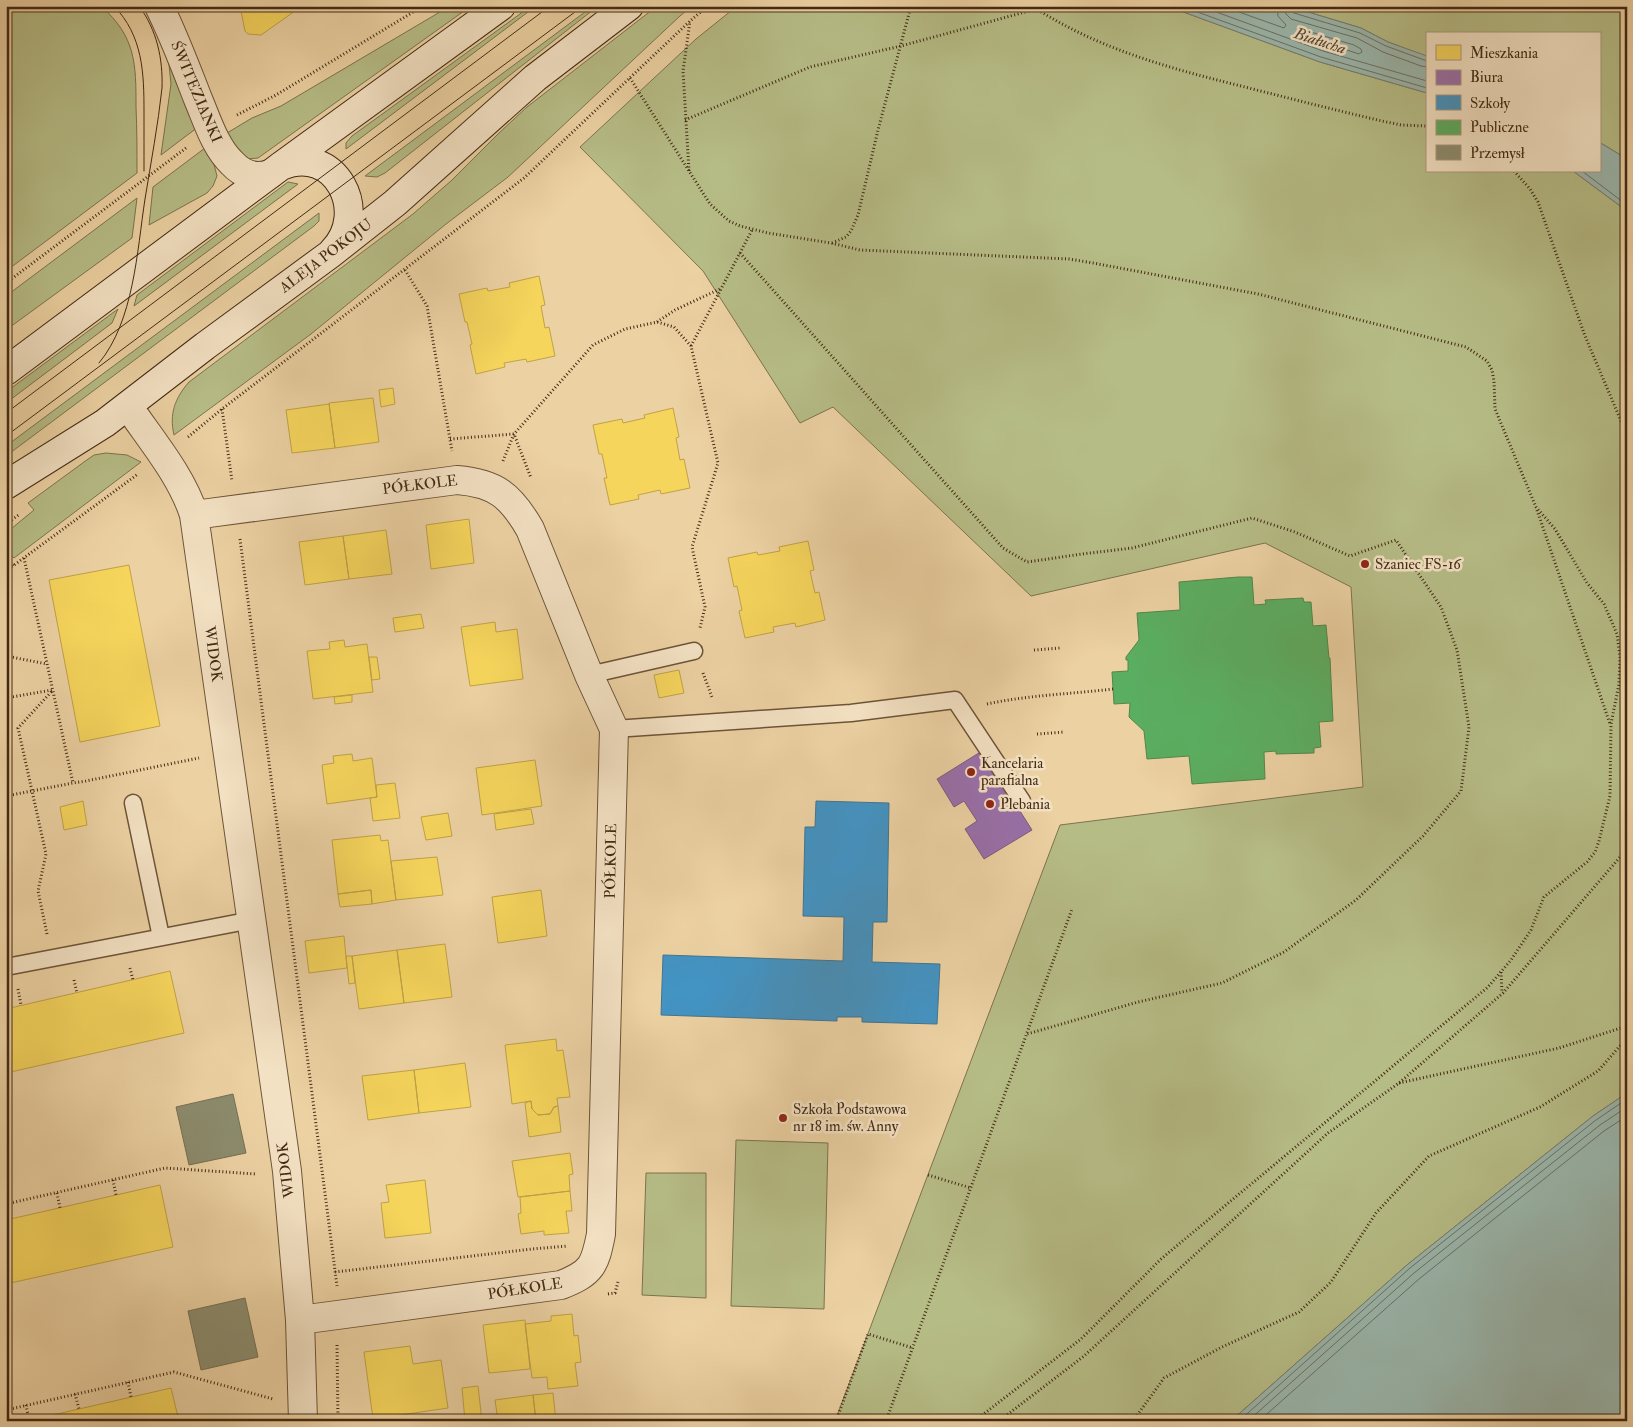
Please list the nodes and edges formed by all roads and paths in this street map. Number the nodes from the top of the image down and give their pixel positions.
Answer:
1 (159, 6) edge
2 (424, 6) edge
3 (502, 6) edge
4 (629, 6) edge
5 (708, 6) edge
6 (911, 6) edge
7 (1034, 8) edge
8 (690, 21) junction
9 (901, 46) junction
10 (630, 78) junction
11 (234, 117) dead end
12 (685, 120) junction
13 (1426, 126) edge
14 (189, 146) dead end
15 (276, 170) junction
16 (689, 172) junction
17 (1515, 172) edge
18 (752, 230) junction
19 (831, 243) junction
20 (740, 252) junction
21 (329, 255) junction
22 (405, 270) junction
23 (6, 283) edge
24 (722, 288) junction
25 (657, 322) junction
26 (691, 346) junction
27 (6, 370) edge
28 (128, 406) junction
29 (222, 409) junction
30 (514, 434) junction
31 (1627, 435) edge
32 (450, 439) junction
33 (185, 440) dead end
34 (141, 471) dead end
35 (457, 480) junction
36 (532, 480) dead end
37 (6, 485) edge
38 (492, 487) junction
39 (1536, 507) junction
40 (236, 509) junction
41 (20, 513) dead end
42 (194, 515) junction
43 (6, 524) edge
44 (6, 557) edge
45 (24, 558) junction
46 (14, 566) junction
47 (6, 571) edge
48 (1060, 648) dead end
49 (1034, 650) dead end
50 (694, 651) junction
51 (6, 656) edge
52 (47, 664) junction
53 (589, 675) junction
54 (1113, 689) dead end
55 (53, 690) junction
56 (1020, 697) dead end
57 (6, 698) edge
58 (722, 722) junction
59 (1611, 724) junction
60 (614, 729) junction
61 (1064, 732) dead end
62 (1037, 734) dead end
63 (200, 758) dead end
64 (73, 783) junction
65 (32, 791) junction
66 (6, 796) edge
67 (1022, 801) dead end
68 (133, 803) dead end
69 (1627, 849) edge
70 (1072, 910) dead end
71 (252, 920) junction
72 (161, 937) junction
73 (52, 958) junction
74 (128, 962) dead end
75 (6, 967) edge
76 (1501, 972) junction
77 (73, 974) dead end
78 (133, 980) dead end
79 (17, 986) dead end
80 (77, 993) dead end
81 (1502, 993) junction
82 (21, 1006) dead end
83 (1627, 1026) edge
84 (1027, 1034) junction
85 (1627, 1038) edge
86 (1399, 1083) junction
87 (265, 1174) dead end
88 (928, 1175) dead end
89 (113, 1180) junction
90 (971, 1188) junction
91 (57, 1193) junction
92 (116, 1195) dead end
93 (7, 1204) edge
94 (60, 1208) dead end
95 (11, 1219) dead end
96 (574, 1246) dead end
97 (335, 1272) junction
98 (620, 1274) dead end
99 (337, 1288) dead end
100 (606, 1294) dead end
101 (300, 1320) junction
102 (338, 1342) dead end
103 (913, 1348) junction
104 (128, 1382) junction
105 (76, 1394) junction
106 (131, 1397) dead end
107 (279, 1401) dead end
108 (26, 1405) junction
109 (79, 1409) dead end
110 (6, 1410) edge
111 (29, 1420) edge
112 (303, 1421) edge
113 (338, 1421) edge
114 (836, 1421) edge
115 (886, 1421) edge
116 (978, 1421) edge
117 (1000, 1421) edge
118 (1133, 1421) edge

1 - 15 street, ŚWITEZIANKI
2 - 11 path
3 - 15 street
4 - 21 street, ALEJA POKOJU
5 - 8 path
6 - 9 path
7 - 9 path
7 - 13 path
8 - 10 path
8 - 12 path
9 - 12 path
9 - 19 path
10 - 16 path
10 - 22 path
12 - 16 path
14 - 23 path
15 - 21 street
15 - 27 street
16 - 18 path
17 - 31 path
18 - 19 path
18 - 20 path
19 - 39 path
20 - 24 path
20 - 84 path
21 - 28 street, ALEJA POKOJU
22 - 29 path
22 - 32 path
24 - 25 path
24 - 26 path
25 - 26 path
25 - 30 path
26 - 50 path
28 - 37 street, ALEJA POKOJU
28 - 42 street, WIDOK
29 - 33 path
29 - 40 path
30 - 32 path
30 - 36 path
30 - 38 path
32 - 35 path
34 - 45 path
35 - 38 street, PÓŁKOLE
35 - 40 street, PÓŁKOLE
38 - 53 street, PÓŁKOLE
39 - 59 path
39 - 59 path
40 - 42 street, PÓŁKOLE
40 - 97 path
41 - 43 path
42 - 71 street, WIDOK
44 - 46 path
45 - 46 path
45 - 52 path
46 - 47 path
48 - 49 path
50 - 53 lane
50 - 58 path
51 - 52 path
52 - 55 path
53 - 60 street, PÓŁKOLE
54 - 56 path
55 - 57 path
55 - 64 path
55 - 65 path
58 - 60 lane
58 - 67 lane
59 - 76 path
60 - 101 street, PÓŁKOLE
61 - 62 path
63 - 64 path
64 - 65 path
65 - 66 path
65 - 73 path
68 - 72 lane
69 - 81 path
70 - 84 path
71 - 72 lane
71 - 101 street, WIDOK
72 - 73 lane
73 - 75 lane
74 - 78 path
76 - 81 path
76 - 116 path
77 - 80 path
79 - 82 path
81 - 86 path
83 - 86 path
84 - 90 path
85 - 118 path
86 - 117 path
87 - 89 path
88 - 90 path
89 - 91 path
89 - 92 path
90 - 103 path
91 - 93 path
91 - 94 path
93 - 95 path
96 - 97 path
97 - 99 path
98 - 100 path
101 - 112 street, WIDOK
102 - 113 path
103 - 114 path
103 - 115 path
104 - 105 path
104 - 106 path
104 - 107 path
105 - 108 path
105 - 109 path
108 - 110 path
108 - 111 path

